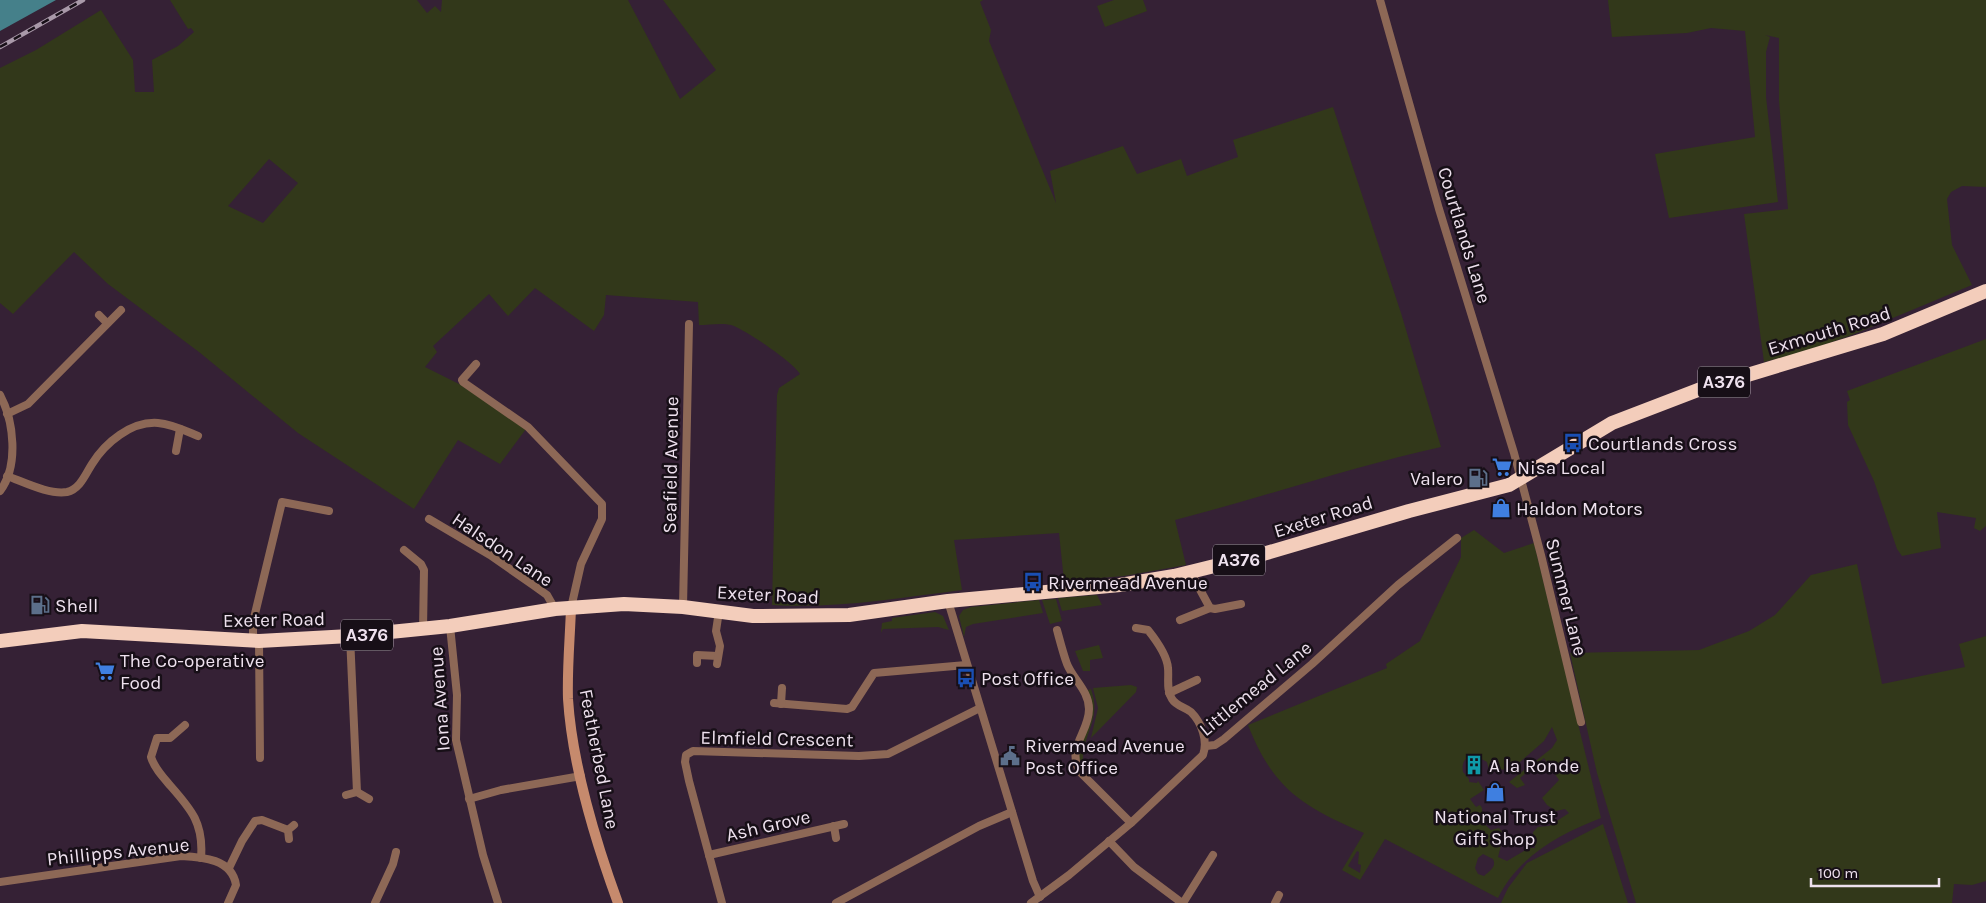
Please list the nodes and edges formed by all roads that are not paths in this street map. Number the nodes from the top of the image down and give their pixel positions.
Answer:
1 (1380, 0) edge
2 (1986, 291) edge
3 (121, 310) dead end
4 (99, 315) dead end
5 (108, 323) junction
6 (689, 324) dead end
7 (476, 364) dead end
8 (0, 395) edge
9 (7, 414) junction
10 (180, 429) junction
11 (198, 436) dead end
12 (176, 451) dead end
13 (7, 476) junction
14 (1521, 479) junction
15 (0, 491) edge
16 (329, 511) dead end
17 (429, 519) dead end
18 (1457, 538) dead end
19 (404, 550) dead end
20 (1191, 573) junction
21 (948, 601) junction
22 (1241, 604) dead end
23 (572, 608) junction
24 (683, 608) junction
25 (1210, 608) junction
26 (555, 609) junction
27 (719, 612) junction
28 (1180, 620) dead end
29 (450, 626) junction
30 (1136, 628) dead end
31 (423, 629) junction
32 (1056, 630) dead end
33 (350, 636) junction
34 (256, 640) junction
35 (0, 641) edge
36 (718, 656) junction
37 (697, 663) dead end
38 (717, 664) dead end
39 (966, 665) junction
40 (1197, 680) dead end
41 (782, 688) dead end
42 (1169, 693) junction
43 (980, 708) junction
44 (1581, 722) dead end
45 (186, 725) dead end
46 (1206, 746) junction
47 (260, 758) dead end
48 (581, 776) junction
49 (357, 792) junction
50 (346, 795) dead end
51 (469, 798) junction
52 (369, 799) dead end
53 (1012, 812) junction
54 (1130, 823) junction
55 (844, 824) dead end
56 (834, 826) junction
57 (836, 838) dead end
58 (289, 839) dead end
59 (1109, 841) junction
60 (396, 852) dead end
61 (709, 855) junction
62 (1213, 855) dead end
63 (201, 858) junction
64 (229, 868) junction
65 (0, 882) edge
66 (1279, 895) dead end
67 (1040, 897) junction
68 (228, 903) edge
69 (375, 903) edge
70 (498, 903) edge
71 (618, 903) edge
72 (722, 903) edge
73 (836, 903) edge
74 (1031, 903) edge
75 (1183, 903) edge
76 (1275, 903) edge

1 - 14 street, Courtlands Lane
2 - 14 highway, Exmouth Road / A376
3 - 5 street
4 - 5 street
5 - 9 street
6 - 24 street, Seafield Avenue
7 - 23 street, Featherbed Lane
8 - 9 street
9 - 13 street
10 - 11 street
10 - 12 street
10 - 13 street
13 - 15 street
14 - 20 highway, Exeter Road / A376
14 - 44 street, Summer Lane
16 - 34 street
17 - 26 street, Halsdon Lane
18 - 46 street, Littlemead Lane
19 - 31 street
20 - 21 highway, Exeter Road / A376
20 - 25 street
21 - 27 highway, Exeter Road / A376
21 - 39 street
22 - 25 street
23 - 24 highway, Exeter Road / A376
23 - 26 highway, Exeter Road / A376
23 - 48 street, Featherbed Lane
24 - 27 highway, Exeter Road / A376
25 - 28 street
26 - 29 highway, Exeter Road / A376
27 - 36 street
29 - 31 highway, Exeter Road / A376
29 - 51 street, Iona Avenue
30 - 42 street
31 - 33 highway, Exeter Road / A376
32 - 54 street
33 - 34 highway, Exeter Road / A376
33 - 49 street
34 - 35 highway, Exeter Road / A376
34 - 47 street
36 - 37 street
36 - 38 street
39 - 41 street
39 - 43 street
40 - 42 street
42 - 46 street
43 - 53 street
43 - 61 street, Elmfield Crescent
45 - 63 street
46 - 54 street, Littlemead Lane
48 - 51 street
48 - 71 street, Featherbed Lane
49 - 50 street
49 - 52 street
51 - 70 street, Iona Avenue
53 - 67 street
53 - 73 street
54 - 59 street, Littlemead Lane
55 - 56 street, Ash Grove
56 - 57 street, Ash Grove
56 - 61 street, Ash Grove
58 - 64 street
59 - 67 street, Littlemead Lane
59 - 75 street
60 - 69 street
61 - 72 street, Elmfield Crescent
62 - 75 street
63 - 64 street, Phillipps Avenue
63 - 65 street, Phillipps Avenue
64 - 68 street
66 - 76 street
67 - 74 street, Littlemead Lane

